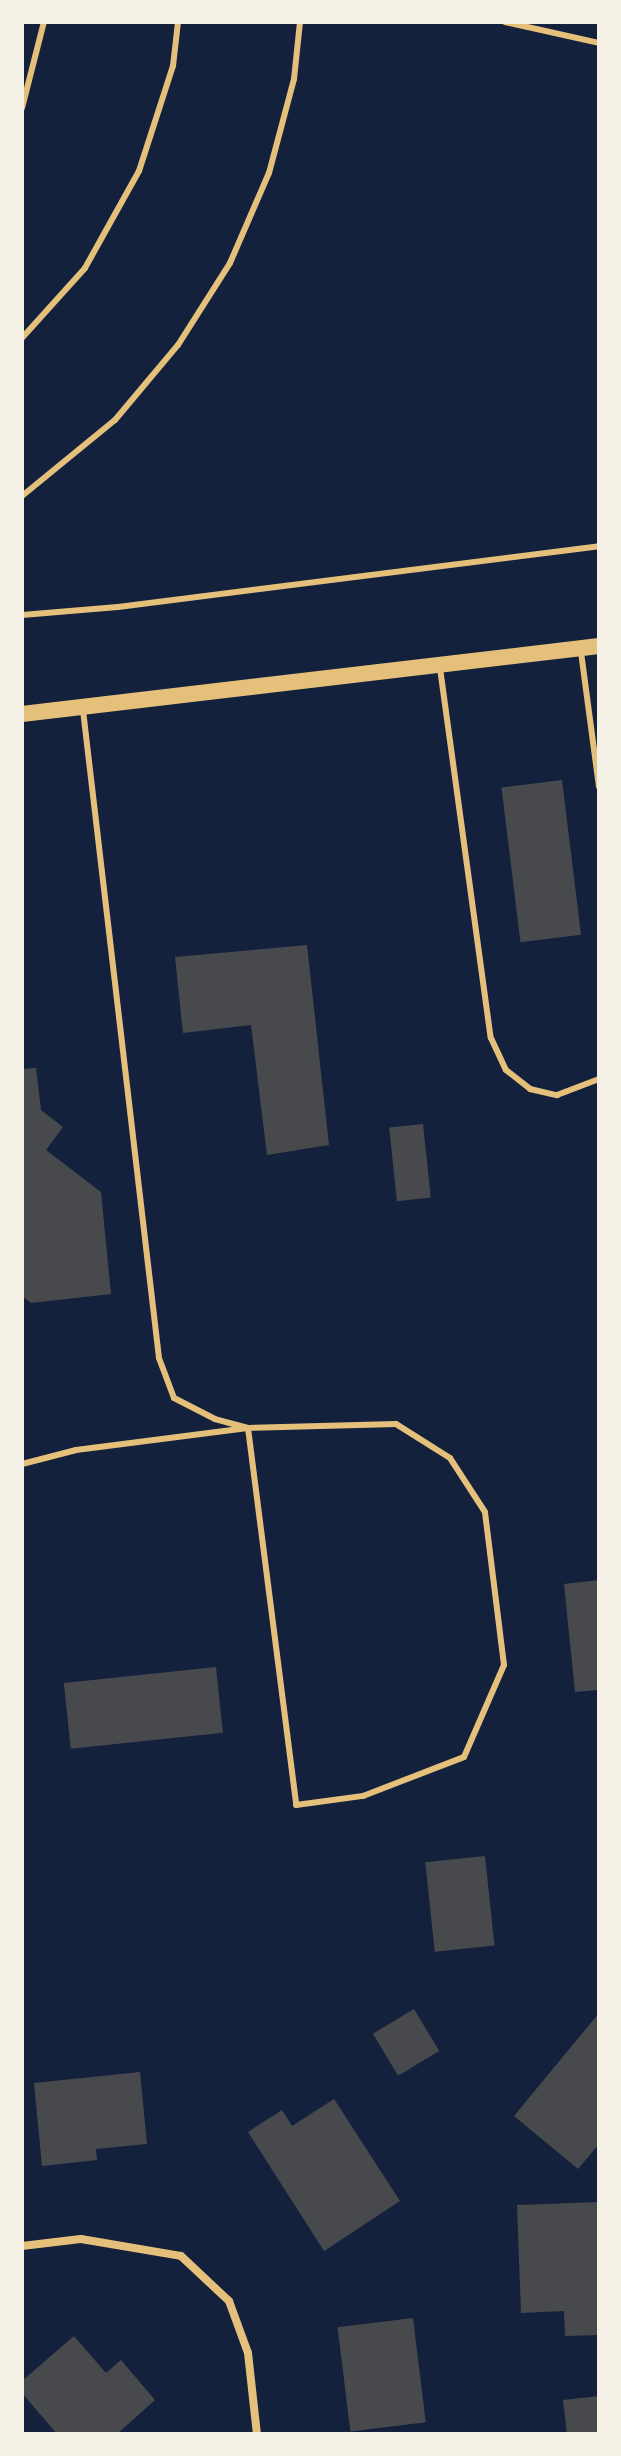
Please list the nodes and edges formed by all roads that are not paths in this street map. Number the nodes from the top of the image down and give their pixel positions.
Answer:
1 (44, 22) edge
2 (178, 22) edge
3 (300, 22) edge
4 (505, 22) edge
5 (599, 43) edge
6 (22, 108) edge
7 (22, 338) edge
8 (22, 496) edge
9 (599, 546) edge
10 (22, 615) edge
11 (599, 646) edge
12 (580, 648) junction
13 (440, 664) junction
14 (82, 706) junction
15 (22, 714) edge
16 (599, 787) edge
17 (599, 1079) edge
18 (248, 1428) junction
19 (22, 1464) edge
20 (22, 2246) edge
21 (257, 2434) edge

1 - 6 lane
2 - 7 lane
3 - 8 lane
4 - 5 lane
9 - 10 lane
11 - 12 main road
12 - 13 main road
12 - 16 lane
13 - 14 main road
13 - 17 lane
14 - 15 main road
14 - 18 lane
18 - 18 lane
18 - 19 lane
20 - 21 street

